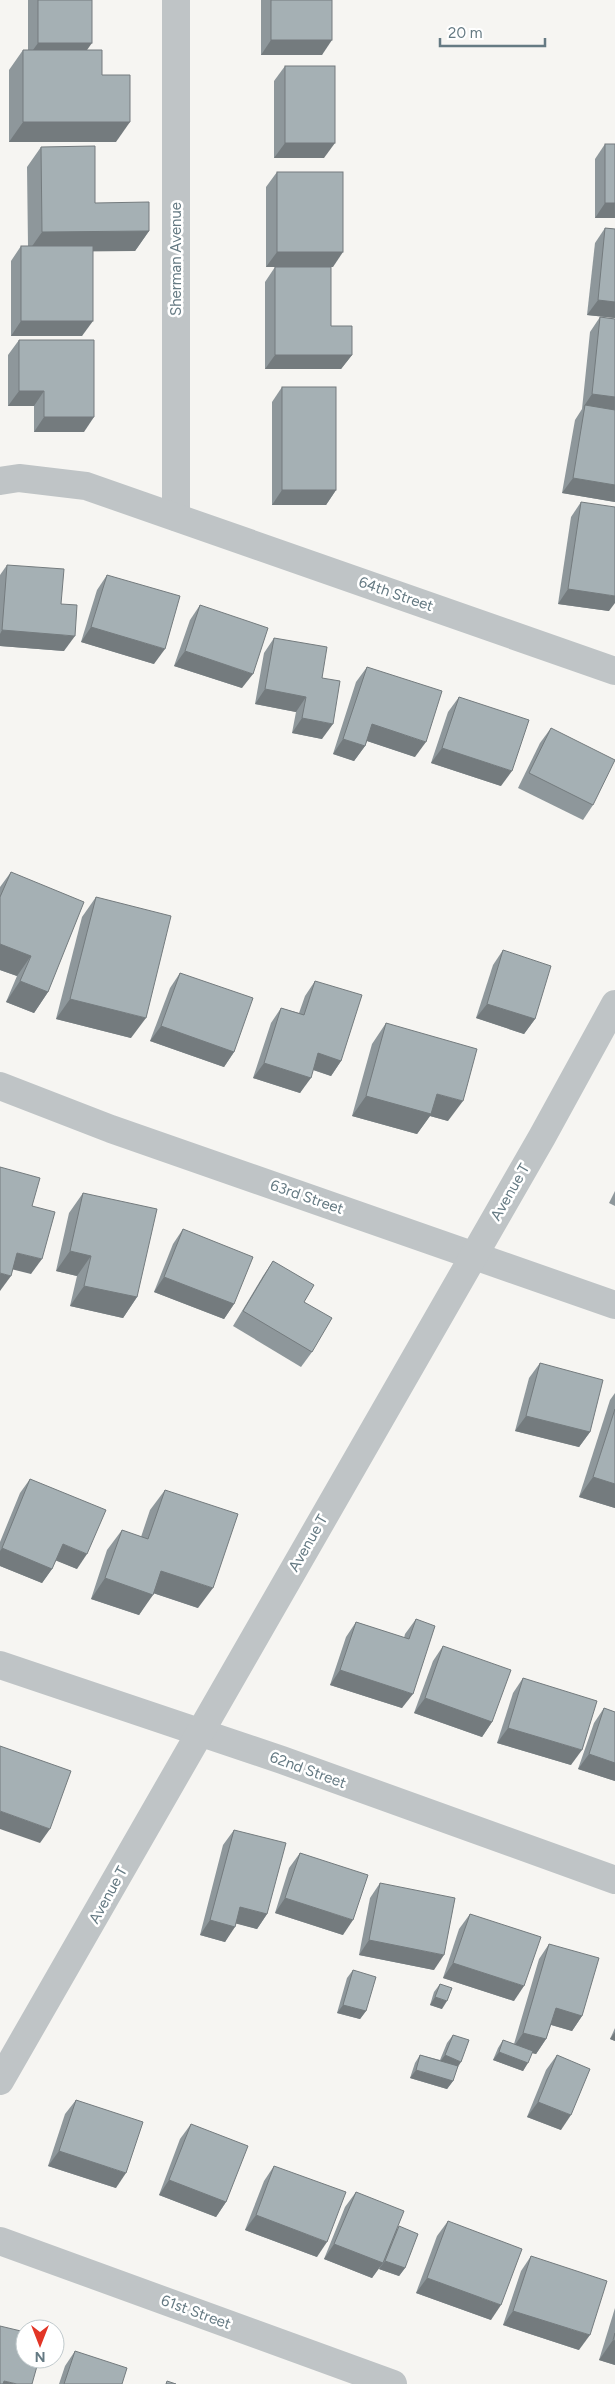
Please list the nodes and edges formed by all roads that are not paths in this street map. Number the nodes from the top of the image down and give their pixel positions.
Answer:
1 (176, 0) edge
2 (0, 481) edge
3 (176, 517) junction
4 (615, 671) edge
5 (615, 1004) edge
6 (0, 1086) edge
7 (473, 1256) junction
8 (615, 1305) edge
9 (0, 1665) edge
10 (199, 1732) junction
11 (615, 1880) edge
12 (0, 2082) edge
13 (0, 2240) edge
14 (393, 2384) edge

1 - 3 street, Sherman Avenue
2 - 3 street, 64th Street
3 - 4 street, 64th Street
5 - 7 street, Avenue T
6 - 7 street, 63rd Street
7 - 8 street, 63rd Street
7 - 10 street, Avenue T
9 - 10 street, 62nd Street
10 - 11 street, 62nd Street
10 - 12 street, Avenue T
13 - 14 street, 61st Street

